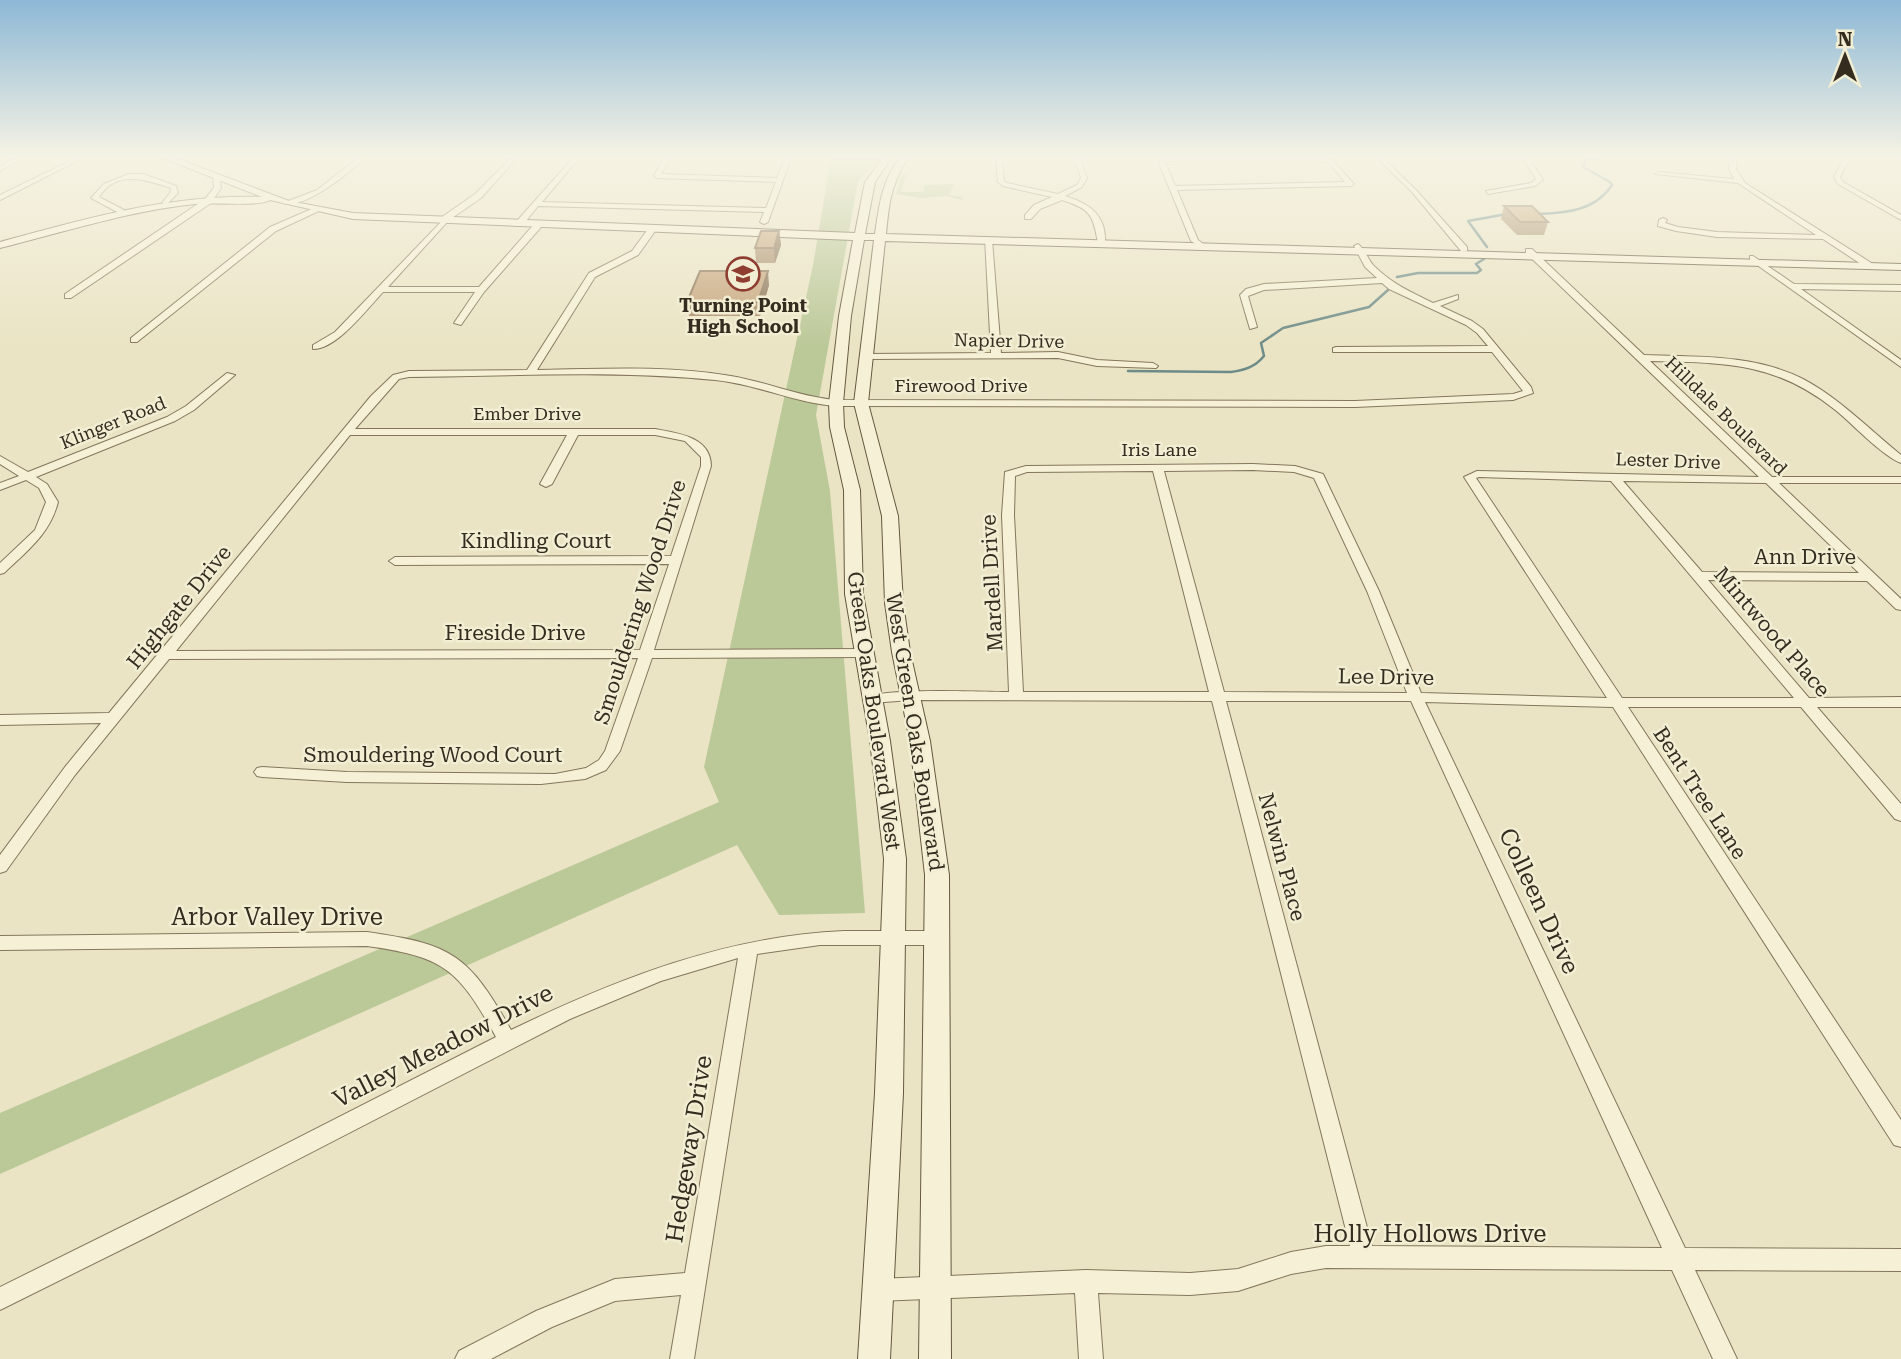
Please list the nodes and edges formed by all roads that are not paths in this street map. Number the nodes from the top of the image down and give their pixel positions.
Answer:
1 (86, 221) edge
2 (176, 221) edge
3 (291, 221) edge
4 (436, 221) edge
5 (521, 221) edge
6 (866, 221) edge
7 (872, 221) edge
8 (1097, 221) edge
9 (1188, 221) edge
10 (1440, 221) edge
11 (1662, 221) edge
12 (1801, 221) edge
13 (445, 222) junction
14 (519, 224) junction
15 (539, 224) junction
16 (654, 228) junction
17 (820, 232) junction
18 (866, 232) junction
19 (914, 235) junction
20 (1824, 237) junction
21 (1045, 239) junction
22 (988, 240) junction
23 (1102, 241) junction
24 (1198, 244) junction
25 (0, 245) edge
26 (1359, 249) junction
27 (1464, 249) junction
28 (1531, 254) junction
29 (1757, 260) junction
30 (1866, 263) junction
31 (1901, 265) edge
32 (1383, 280) junction
33 (1792, 286) junction
34 (1888, 288) junction
35 (1901, 288) edge
36 (381, 289) junction
37 (481, 290) junction
38 (68, 296) dead end
39 (1901, 296) edge
40 (1455, 297) dead end
41 (1433, 306) junction
42 (458, 323) dead end
43 (844, 323) junction
44 (1253, 327) dead end
45 (134, 340) dead end
46 (316, 347) dead end
47 (1495, 349) junction
48 (1336, 350) dead end
49 (996, 355) junction
50 (865, 357) junction
51 (1640, 358) junction
52 (1901, 363) edge
53 (1153, 366) dead end
54 (530, 373) junction
55 (230, 375) dead end
56 (396, 377) joint
57 (836, 402) junction
58 (861, 403) junction
59 (575, 431) junction
60 (350, 432) junction
61 (700, 447) joint
62 (0, 459) edge
63 (1901, 460) edge
64 (1158, 468) junction
65 (1014, 471) joint
66 (1304, 471) joint
67 (1477, 474) joint
68 (28, 476) junction
69 (1613, 476) junction
70 (1767, 480) junction
71 (1901, 480) edge
72 (546, 484) dead end
73 (0, 487) edge
74 (677, 560) junction
75 (395, 561) dead end
76 (0, 570) edge
77 (1697, 576) junction
78 (1871, 577) junction
79 (1901, 606) edge
80 (863, 653) junction
81 (646, 654) junction
82 (167, 655) junction
83 (911, 696) junction
84 (1016, 697) junction
85 (1216, 697) junction
86 (1416, 697) junction
87 (871, 699) junction
88 (1805, 702) junction
89 (1901, 702) edge
90 (1616, 703) junction
91 (114, 718) junction
92 (0, 720) edge
93 (602, 767) joint
94 (262, 772) dead end
95 (1901, 815) edge
96 (0, 867) edge
97 (893, 937) junction
98 (939, 938) junction
99 (0, 943) edge
100 (749, 948) junction
101 (508, 1041) junction
102 (1901, 1138) edge
103 (1364, 1257) junction
104 (1681, 1261) junction
105 (1901, 1261) edge
106 (1086, 1281) junction
107 (694, 1283) junction
108 (936, 1287) junction
109 (878, 1290) junction
110 (0, 1299) edge
111 (467, 1359) edge
112 (682, 1359) edge
113 (874, 1359) edge
114 (935, 1359) edge
115 (1091, 1359) edge
116 (1725, 1359) edge

1 - 25 main road
2 - 38 street
3 - 45 street
4 - 13 main road
5 - 14 street
6 - 18 main road, Green Oaks Boulevard West
7 - 18 main road, West Green Oaks Boulevard
8 - 23 street
9 - 24 street
10 - 27 street
11 - 20 street
12 - 20 street
13 - 14 main road
13 - 36 street
14 - 15 main road
15 - 16 main road
15 - 37 street
16 - 17 main road
16 - 54 street
17 - 18 main road
17 - 18 main road
17 - 18 main road
18 - 19 main road
18 - 19 main road
18 - 43 main road, Green Oaks Boulevard West
18 - 50 main road, West Green Oaks Boulevard
19 - 21 main road
19 - 22 main road
20 - 30 street
21 - 22 main road
21 - 23 main road
22 - 49 street
23 - 24 main road
24 - 26 main road
26 - 27 main road
26 - 28 main road
26 - 32 street
27 - 28 main road
28 - 29 main road
28 - 51 street, Hilldale Boulevard
29 - 30 main road
29 - 33 street
30 - 31 main road
32 - 41 street
32 - 44 street
33 - 34 street
33 - 52 street
34 - 35 street
34 - 39 street
36 - 37 street
36 - 46 street
37 - 42 street
40 - 41 street
41 - 47 street
43 - 50 main road
43 - 57 main road, Green Oaks Boulevard West
47 - 48 street
47 - 58 street, Firewood Drive
49 - 50 street, Napier Drive
49 - 53 street, Napier Drive
50 - 58 main road, West Green Oaks Boulevard
51 - 63 street
51 - 70 street, Hilldale Boulevard
54 - 56 street, Firewood Drive
54 - 57 street, Firewood Drive
55 - 68 street, Klinger Road
56 - 60 street, Highgate Drive
57 - 58 street, Firewood Drive
57 - 80 main road, Green Oaks Boulevard West
58 - 83 main road, West Green Oaks Boulevard
59 - 60 street, Ember Drive
59 - 61 street, Ember Drive
59 - 72 street
60 - 82 street, Highgate Drive
61 - 74 street, Smouldering Wood Drive
62 - 68 street
64 - 65 street, Iris Lane
64 - 66 street, Iris Lane
64 - 85 street, Nelwin Place
65 - 84 street, Mardell Drive
66 - 86 street, Colleen Drive
67 - 69 street, Lester Drive
67 - 90 street, Bent Tree Lane
68 - 73 street, Klinger Road
68 - 76 street
69 - 70 street, Lester Drive
69 - 77 street, Mintwood Place
70 - 71 street, Lester Drive
70 - 78 street, Hilldale Boulevard
74 - 75 street, Kindling Court
74 - 81 street, Smouldering Wood Drive
77 - 78 street, Ann Drive
77 - 88 street, Mintwood Place
78 - 79 street, Hilldale Boulevard
80 - 81 street, Fireside Drive
80 - 87 main road, Green Oaks Boulevard West
81 - 82 street, Fireside Drive
81 - 93 street, Smouldering Wood Drive
82 - 91 street, Highgate Drive
83 - 84 street, Lee Drive
83 - 87 street, Lee Drive
83 - 98 main road, West Green Oaks Boulevard
84 - 85 street, Lee Drive
85 - 86 street, Lee Drive
85 - 103 street, Nelwin Place
86 - 90 street, Lee Drive
86 - 104 street, Colleen Drive
87 - 97 main road, Green Oaks Boulevard West
88 - 89 street, Lee Drive
88 - 90 street, Lee Drive
88 - 95 street, Mintwood Place
90 - 102 street, Bent Tree Lane
91 - 92 street
91 - 96 street, Highgate Drive
93 - 94 street, Smouldering Wood Court
97 - 98 street, Valley Meadow Drive
97 - 100 street, Valley Meadow Drive
97 - 109 main road, Green Oaks Boulevard West
98 - 108 main road, West Green Oaks Boulevard
99 - 101 street, Arbor Valley Drive
100 - 101 street, Valley Meadow Drive
100 - 107 street, Hedgeway Drive
101 - 110 street, Valley Meadow Drive
103 - 104 street, Holly Hollows Drive
103 - 106 street, Holly Hollows Drive
104 - 105 street, Holly Hollows Drive
104 - 116 street, Colleen Drive
106 - 108 street, Holly Hollows Drive
106 - 115 street
107 - 111 street
107 - 112 street, Hedgeway Drive
108 - 109 street, Holly Hollows Drive
108 - 114 main road, West Green Oaks Boulevard
109 - 113 main road, Green Oaks Boulevard West

